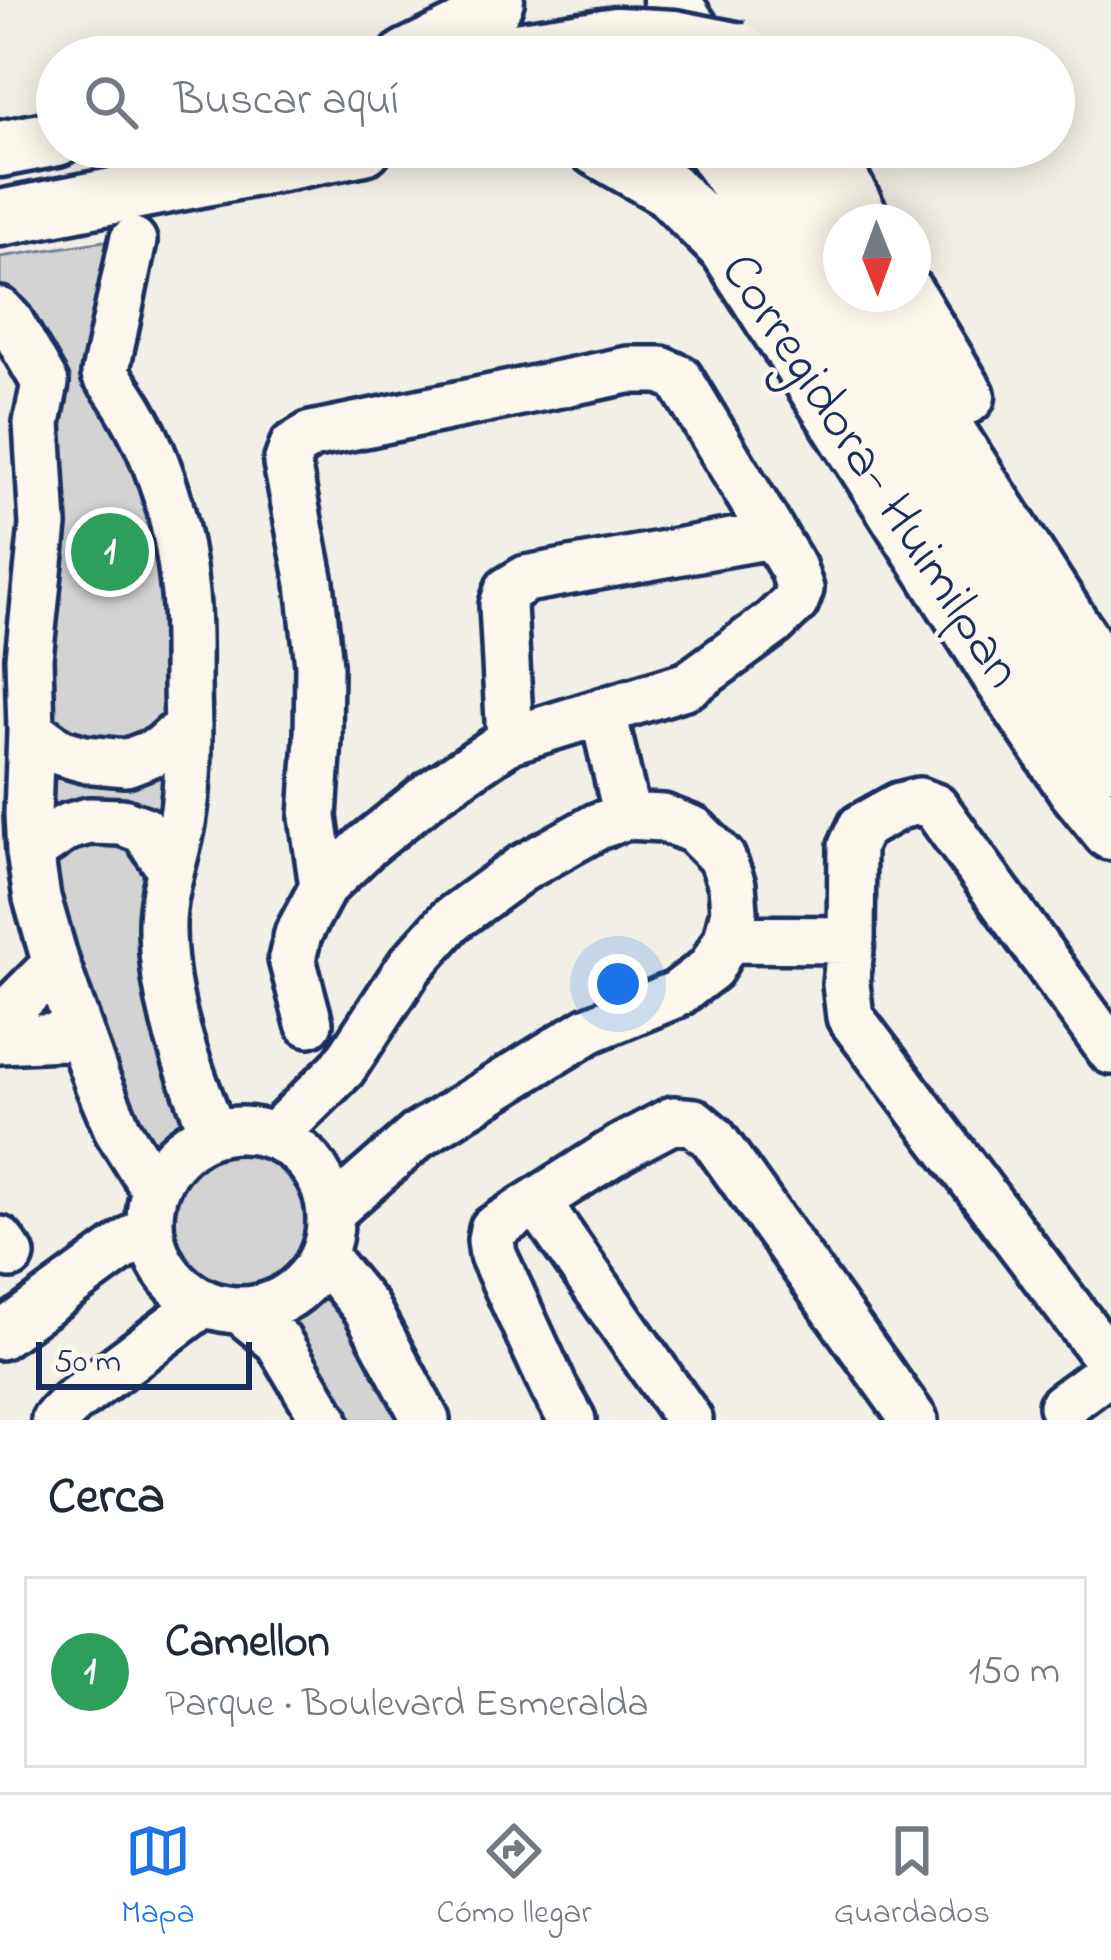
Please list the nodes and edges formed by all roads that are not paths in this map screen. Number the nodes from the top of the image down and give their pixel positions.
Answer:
1 (496, 0) edge
2 (671, 0) edge
3 (628, 31) edge
4 (451, 36) edge
5 (597, 36) edge
6 (661, 36) edge
7 (711, 36) edge
8 (36, 142) edge
9 (0, 149) edge
10 (256, 168) edge
11 (632, 168) edge
12 (727, 168) edge
13 (779, 168) edge
14 (835, 168) edge
15 (854, 204) edge
16 (0, 218) edge
17 (823, 237) edge
18 (133, 241) dead end
19 (0, 311) edge
20 (871, 312) edge
21 (917, 312) edge
22 (105, 374) junction
23 (45, 383) junction
24 (771, 535) junction
25 (1111, 634) edge
26 (15, 661) edge
27 (1111, 687) edge
28 (603, 713) junction
29 (188, 725) junction
30 (31, 730) junction
31 (510, 740) junction
32 (1111, 761) edge
33 (627, 816) junction
34 (1111, 832) edge
35 (30, 852) junction
36 (170, 869) junction
37 (323, 887) junction
38 (728, 939) junction
39 (851, 940) junction
40 (56, 964) junction
41 (0, 1020) edge
42 (309, 1023) dead end
43 (81, 1036) junction
44 (0, 1040) edge
45 (1111, 1051) edge
46 (213, 1133) junction
47 (275, 1135) junction
48 (537, 1202) junction
49 (151, 1207) junction
50 (332, 1211) junction
51 (325, 1258) junction
52 (222, 1308) junction
53 (0, 1336) edge
54 (1111, 1367) edge
55 (1062, 1406) dead end
56 (55, 1420) edge
57 (325, 1420) edge
58 (426, 1420) edge
59 (572, 1420) edge
60 (689, 1420) edge
61 (914, 1420) edge

1 - 4 main road
2 - 7 main road
3 - 5 main road
3 - 6 main road, bridge
8 - 9 main road
10 - 16 main road
11 - 34 main road, Corregidora- Huimilpan
12 - 32 main road
13 - 17 main road
14 - 15 main road
18 - 22 street
19 - 23 street
20 - 27 main road
21 - 25 main road
22 - 23 street
22 - 29 street
23 - 26 street
24 - 28 street
24 - 31 street
24 - 37 street
26 - 30 street
28 - 31 street
28 - 33 street
29 - 30 street
29 - 36 street
30 - 35 street
31 - 37 street
33 - 38 street
33 - 47 street
35 - 36 street
35 - 40 street
36 - 46 street
37 - 42 street
38 - 39 street
38 - 50 street
39 - 45 street
39 - 54 street
40 - 41 street
40 - 43 street
43 - 44 street
43 - 49 street
46 - 47 street
46 - 49 street
47 - 50 street
48 - 59 street
48 - 60 street
48 - 61 street
49 - 52 street
49 - 53 street
50 - 51 street
51 - 52 street
51 - 58 street
52 - 56 street
52 - 57 street
54 - 55 street

